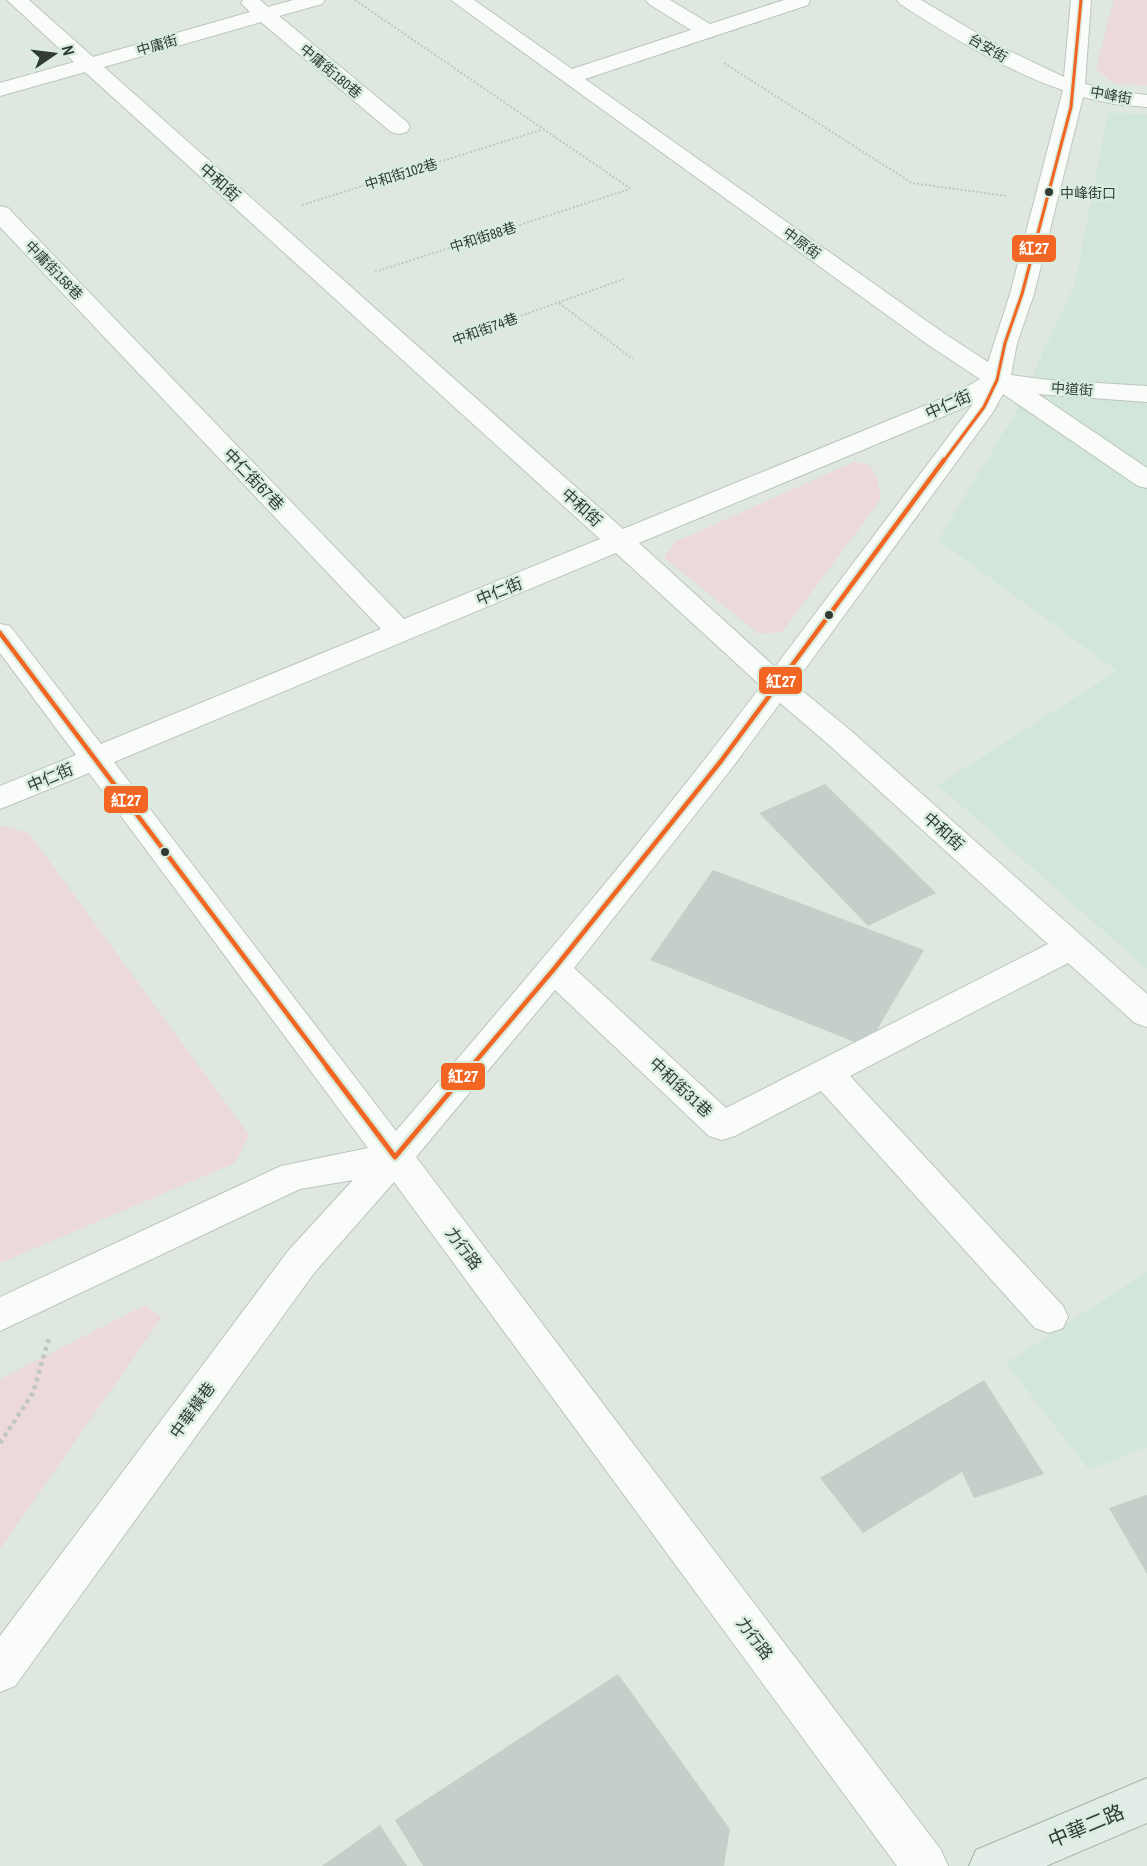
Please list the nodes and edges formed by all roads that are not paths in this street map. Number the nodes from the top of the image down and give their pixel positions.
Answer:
1 (17, 0) edge
2 (247, 0) edge
3 (315, 0) edge
4 (461, 0) edge
5 (656, 0) edge
6 (907, 0) edge
7 (1081, 0) edge
8 (801, 1) edge
9 (264, 14) junction
10 (707, 31) junction
11 (89, 64) junction
12 (570, 77) junction
13 (1074, 88) junction
14 (0, 90) edge
15 (1147, 101) edge
16 (399, 127) dead end
17 (0, 213) edge
18 (108, 327) joint
19 (997, 380) junction
20 (1147, 394) edge
21 (1147, 480) edge
22 (620, 541) junction
23 (400, 632) junction
24 (0, 633) edge
25 (777, 685) junction
26 (94, 758) junction
27 (0, 798) edge
28 (1072, 946) junction
29 (554, 969) junction
30 (1147, 1014) edge
31 (826, 1073) junction
32 (395, 1157) junction
33 (0, 1315) edge
34 (1049, 1317) dead end
35 (0, 1671) edge
36 (1147, 1800) edge
37 (925, 1866) edge
38 (992, 1866) edge

1 - 11 street, 中和街
2 - 9 street, 中庸街180巷
3 - 9 street, 中庸街
4 - 12 street, 中原街
5 - 10 street
6 - 13 street, 台安街
7 - 13 street, 中華橫巷
8 - 10 street
9 - 11 street, 中庸街
9 - 16 street, 中庸街180巷
10 - 12 street
11 - 14 street, 中庸街
11 - 22 street, 中和街
12 - 19 street, 中原街
13 - 15 street, 中峰街
13 - 19 street, 中華橫巷
17 - 18 street, 中庸街158巷
18 - 23 street, 中仁街67巷
19 - 20 street, 中道街
19 - 21 street, 中原街
19 - 22 street, 中仁街
19 - 25 street, 中華橫巷
22 - 23 street, 中仁街
22 - 25 street, 中和街
23 - 26 street, 中仁街
24 - 26 street, 力行路
25 - 28 street, 中和街
25 - 29 street, 中華橫巷
26 - 27 street, 中仁街
26 - 32 street, 力行路
28 - 30 street, 中和街
28 - 31 street, 中和街31巷
29 - 31 street, 中和街31巷
29 - 32 street, 中華橫巷
31 - 34 street
32 - 33 street
32 - 35 street, 中華橫巷
32 - 37 street, 力行路
36 - 38 main road, 中華二路

